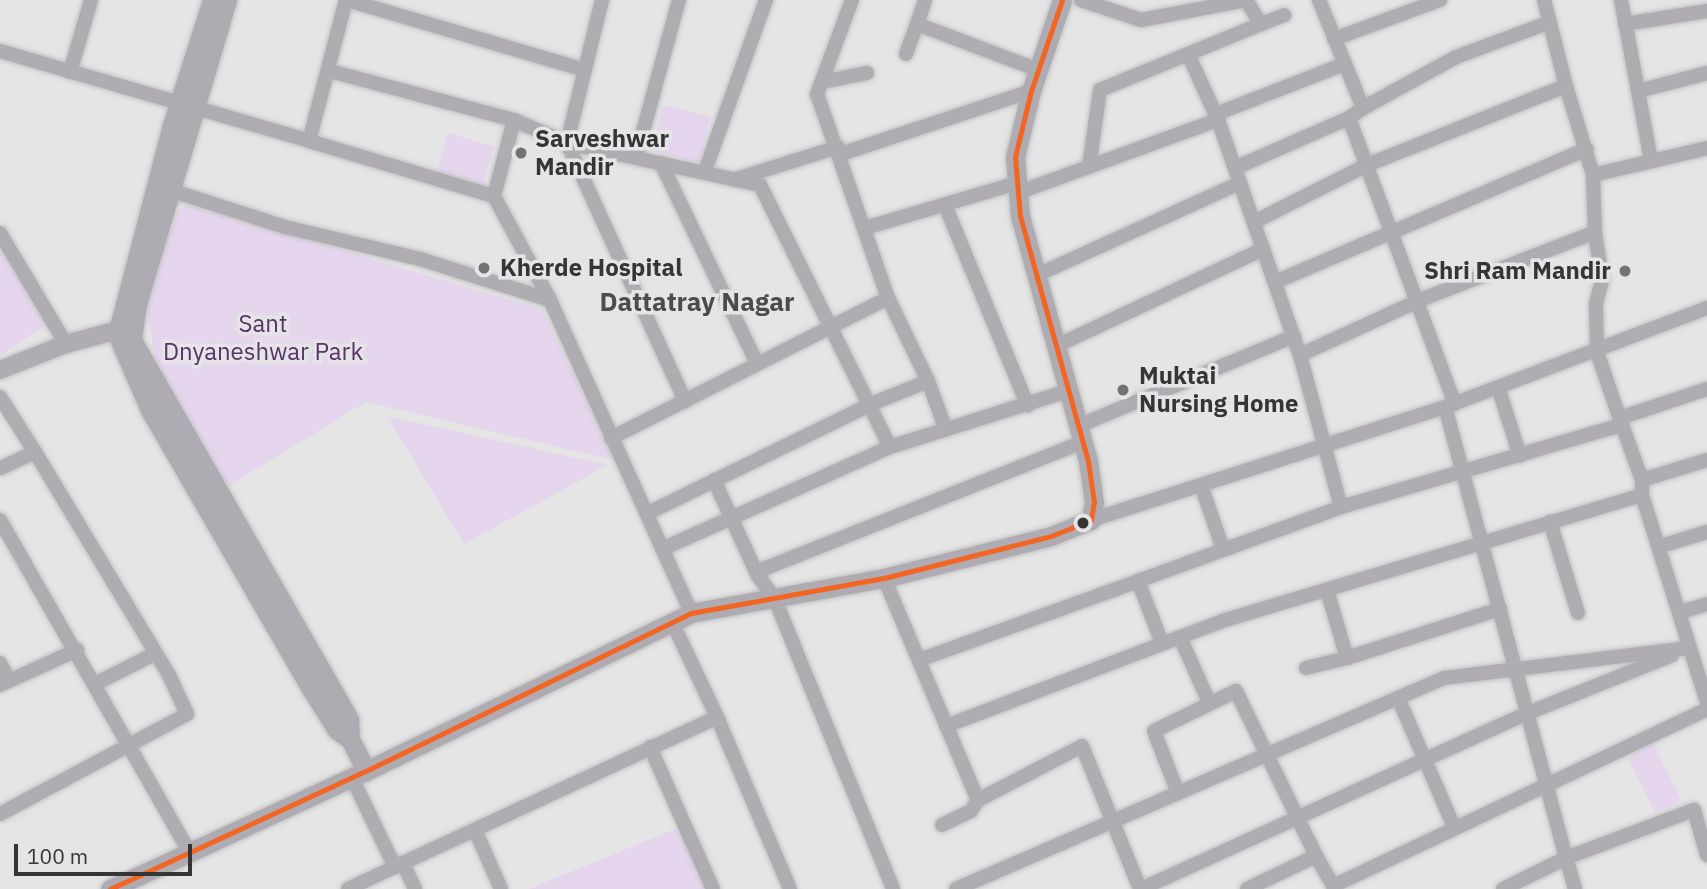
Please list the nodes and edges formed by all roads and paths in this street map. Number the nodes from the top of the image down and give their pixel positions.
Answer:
1 (91, 0) edge
2 (212, 0) edge
3 (227, 0) edge
4 (346, 0) edge
5 (602, 0) edge
6 (679, 0) edge
7 (766, 0) edge
8 (852, 0) edge
9 (925, 0) edge
10 (1062, 0) edge
11 (1082, 0) edge
12 (1319, 0) edge
13 (1440, 0) edge
14 (1544, 0) edge
15 (1621, 0) edge
16 (1247, 1) edge
17 (1707, 11) edge
18 (1284, 15) dead end
19 (1550, 22) junction
20 (917, 24) junction
21 (1261, 24) junction
22 (1625, 24) junction
23 (1334, 39) junction
24 (0, 51) edge
25 (906, 54) dead end
26 (1188, 54) junction
27 (1345, 64) junction
28 (585, 69) junction
29 (1038, 70) junction
30 (330, 71) junction
31 (70, 72) junction
32 (867, 73) dead end
33 (1707, 74) edge
34 (822, 82) junction
35 (1566, 86) junction
36 (1031, 91) junction
37 (1638, 91) junction
38 (187, 105) junction
39 (1363, 108) junction
40 (1217, 117) junction
41 (1349, 118) junction
42 (513, 120) junction
43 (309, 141) junction
44 (568, 144) junction
45 (1707, 148) edge
46 (1587, 149) junction
47 (839, 151) junction
48 (636, 157) junction
49 (1651, 161) junction
50 (661, 163) junction
51 (1367, 165) junction
52 (1089, 167) junction
53 (1235, 168) junction
54 (705, 170) junction
55 (1593, 176) junction
56 (736, 178) junction
57 (1240, 183) junction
58 (1017, 188) junction
59 (173, 191) junction
60 (494, 196) junction
61 (945, 205) junction
62 (1254, 222) junction
63 (866, 228) junction
64 (1392, 229) junction
65 (1595, 232) junction
66 (0, 233) edge
67 (148, 247) junction
68 (1263, 249) junction
69 (1037, 275) junction
70 (1275, 282) junction
71 (888, 299) junction
72 (550, 300) junction
73 (1420, 300) junction
74 (1707, 308) edge
75 (828, 325) junction
76 (124, 327) junction
77 (1294, 336) junction
78 (66, 344) junction
79 (1056, 346) junction
80 (1597, 352) junction
81 (1300, 355) junction
82 (756, 361) junction
83 (0, 370) edge
84 (928, 381) junction
85 (1707, 389) edge
86 (1499, 390) junction
87 (1068, 391) junction
88 (0, 397) edge
89 (685, 401) junction
90 (869, 405) junction
91 (1450, 405) junction
92 (1028, 406) junction
93 (1621, 422) junction
94 (946, 430) junction
95 (1080, 434) junction
96 (611, 438) junction
97 (1324, 444) junction
98 (890, 447) junction
99 (34, 452) junction
100 (1520, 456) junction
101 (1707, 460) edge
102 (0, 468) edge
103 (1464, 472) junction
104 (714, 480) junction
105 (1642, 480) junction
106 (1201, 485) junction
107 (1642, 495) junction
108 (1341, 508) junction
109 (648, 513) junction
110 (730, 519) junction
111 (0, 520) edge
112 (1091, 520) junction
113 (1549, 522) junction
114 (1707, 532) edge
115 (4, 536) edge
116 (1483, 543) junction
117 (1661, 545) junction
118 (662, 549) junction
119 (1223, 549) junction
120 (756, 572) junction
121 (884, 579) junction
122 (1138, 580) junction
123 (1327, 590) junction
124 (774, 597) junction
125 (1707, 604) edge
126 (1500, 609) junction
127 (1681, 612) junction
128 (691, 613) junction
129 (1578, 613) dead end
130 (672, 622) junction
131 (1180, 637) junction
132 (1162, 643) junction
133 (1689, 648) junction
134 (77, 650) junction
135 (156, 653) junction
136 (1347, 658) junction
137 (919, 660) junction
138 (0, 663) edge
139 (1306, 668) dead end
140 (1516, 668) junction
141 (4, 682) edge
142 (1703, 683) edge
143 (96, 684) junction
144 (1398, 698) junction
145 (1209, 702) junction
146 (1707, 702) edge
147 (1707, 709) edge
148 (1528, 713) junction
149 (716, 717) junction
150 (946, 726) junction
151 (131, 746) junction
152 (650, 747) junction
153 (1266, 755) junction
154 (1425, 759) junction
155 (359, 774) junction
156 (1546, 784) junction
157 (1178, 793) junction
158 (978, 800) junction
159 (1707, 801) edge
160 (1694, 810) junction
161 (0, 814) edge
162 (1297, 816) junction
163 (1116, 820) junction
164 (942, 825) dead end
165 (1454, 827) junction
166 (475, 830) junction
167 (1704, 834) edge
168 (189, 852) junction
169 (1707, 855) edge
170 (1316, 856) junction
171 (1566, 858) junction
172 (399, 865) junction
173 (1334, 887) edge
174 (110, 889) edge
175 (348, 889) edge
176 (415, 889) edge
177 (501, 889) edge
178 (713, 889) edge
179 (790, 889) edge
180 (893, 889) edge
181 (957, 889) edge
182 (1141, 889) edge
183 (1247, 889) edge
184 (1503, 889) edge
185 (1575, 889) edge

1 - 31 street
2 - 38 main road
3 - 38 main road
4 - 28 street
4 - 30 street
5 - 28 street
6 - 48 street
7 - 54 street
8 - 34 street
9 - 20 street
10 - 29 main road
11 - 16 street
12 - 23 street
13 - 23 street
14 - 19 street
15 - 22 street
16 - 21 street
17 - 22 street
18 - 21 street
19 - 35 street
19 - 39 street
20 - 25 street
20 - 29 street
21 - 26 street
22 - 37 street
23 - 27 street
24 - 31 street
26 - 40 street
26 - 52 street
27 - 39 street
27 - 40 street
28 - 44 street
29 - 36 main road
30 - 42 street
30 - 43 street
31 - 38 street
32 - 34 street
33 - 37 street
34 - 47 street
35 - 46 street
35 - 51 street
36 - 47 street
36 - 58 main road
37 - 49 street
38 - 43 street
38 - 59 main road
38 - 67 main road
39 - 41 street
40 - 52 street
40 - 53 street
41 - 51 street
41 - 53 street
42 - 44 street
42 - 60 street
43 - 60 street
44 - 48 street
44 - 89 street
45 - 49 street
46 - 55 street
46 - 64 street
47 - 56 street
47 - 63 street
48 - 50 street
49 - 55 street
50 - 54 street
50 - 82 street
51 - 62 street
51 - 64 street
52 - 58 street
53 - 57 street
54 - 56 street
55 - 65 street
56 - 75 street
57 - 62 street
57 - 69 street
58 - 61 street
58 - 69 main road
59 - 67 main road
59 - 72 street
60 - 72 street
61 - 63 street
61 - 92 street
62 - 68 street
63 - 71 street
64 - 70 street
64 - 73 street
65 - 73 street
65 - 80 street
66 - 78 street
67 - 76 main road
68 - 70 street
68 - 79 street
69 - 79 main road
70 - 77 street
71 - 75 street
71 - 84 street
72 - 96 street
73 - 81 street
73 - 91 street
74 - 80 street
75 - 82 street
75 - 90 street
76 - 78 street
76 - 155 main road
77 - 81 street
77 - 95 street
78 - 83 street
79 - 87 main road
80 - 86 street
80 - 93 street
81 - 97 street
82 - 89 street
84 - 90 street
84 - 94 street
85 - 93 street
86 - 91 street
86 - 100 street
87 - 92 street
87 - 95 main road
88 - 99 street
89 - 96 street
90 - 98 street
90 - 104 street
91 - 97 street
91 - 103 street
92 - 94 street
93 - 100 street
93 - 105 street
94 - 98 street
95 - 112 main road
95 - 120 street
96 - 109 street
97 - 106 street
97 - 108 street
98 - 110 street
99 - 102 street
99 - 135 street
100 - 103 street
101 - 105 street
103 - 108 street
103 - 116 street
104 - 109 street
104 - 110 street
105 - 107 street
106 - 112 street
106 - 119 street
107 - 113 street
107 - 117 street
108 - 119 street
109 - 118 street
110 - 118 street
110 - 120 street
111 - 115 street
112 - 121 main road
113 - 116 street
113 - 129 street
114 - 117 street
115 - 134 street
116 - 123 street
116 - 126 street
117 - 127 street
118 - 128 street
119 - 122 street
120 - 124 street
121 - 124 main road
121 - 137 street
122 - 132 street
122 - 137 street
123 - 131 street
123 - 136 street
124 - 128 main road
124 - 180 street
125 - 127 street
126 - 136 street
126 - 140 street
127 - 133 street
128 - 130 main road
130 - 149 street
130 - 155 main road
131 - 132 street
131 - 145 street
132 - 150 street
133 - 140 street
133 - 142 street
133 - 148 street
134 - 141 street
134 - 143 street
135 - 143 street
135 - 151 street
136 - 139 street
137 - 150 street
138 - 141 street
140 - 144 street
140 - 148 street
142 - 146 street
143 - 151 street
144 - 153 street
144 - 154 street
145 - 153 street
145 - 157 street
147 - 156 street
148 - 154 street
148 - 156 street
149 - 152 street
149 - 179 street
150 - 158 street
151 - 161 street
151 - 168 street
152 - 166 street
152 - 178 street
153 - 157 street
153 - 162 street
154 - 162 street
154 - 165 street
155 - 168 main road
155 - 172 street
156 - 165 street
156 - 171 street
157 - 163 street
158 - 163 street
158 - 164 street
159 - 160 street
160 - 167 street
160 - 171 street
162 - 170 street
162 - 182 street
163 - 181 street
163 - 182 street
165 - 173 street
166 - 172 street
166 - 177 street
167 - 169 street
168 - 174 main road
170 - 173 street
170 - 183 street
171 - 184 street
171 - 185 street
172 - 175 street
172 - 176 street

